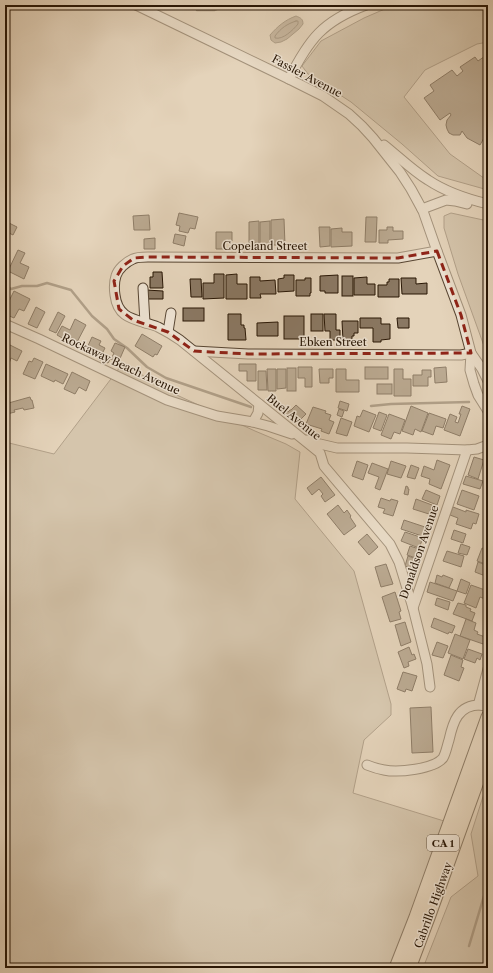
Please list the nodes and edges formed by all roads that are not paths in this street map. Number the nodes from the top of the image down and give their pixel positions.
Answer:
1 (136, 5) edge
2 (366, 5) edge
3 (289, 79) junction
4 (362, 126) junction
5 (488, 204) edge
6 (488, 208) edge
7 (422, 209) junction
8 (437, 251) junction
9 (143, 288) dead end
10 (114, 291) joint
11 (171, 313) dead end
12 (145, 323) junction
13 (5, 324) edge
14 (168, 332) junction
15 (194, 351) junction
16 (471, 353) junction
17 (488, 380) edge
18 (259, 404) junction
19 (488, 411) edge
20 (253, 422) junction
21 (298, 436) junction
22 (488, 446) edge
23 (467, 450) junction
24 (413, 608) junction
25 (488, 669) edge
26 (430, 687) dead end
27 (484, 706) edge
28 (488, 717) edge
29 (488, 751) edge
30 (367, 765) dead end
31 (396, 968) edge
32 (409, 968) edge

1 - 3 street, Fassler Avenue
2 - 3 street
3 - 4 street, Fassler Avenue
4 - 5 street
4 - 7 street, Fassler Avenue
6 - 7 street
7 - 8 street, Fassler Avenue
8 - 10 street, Copeland Street
8 - 16 street, Fassler Avenue
9 - 12 street
10 - 12 street, Buel Avenue
11 - 14 street
12 - 14 street, Buel Avenue
13 - 20 street, Rockaway Beach Avenue
14 - 15 street, Buel Avenue
15 - 16 street, Ebken Street
15 - 18 street, Buel Avenue
16 - 17 street, Fassler Avenue
16 - 19 street, Fassler Avenue
18 - 20 street
18 - 21 street, Buel Avenue
20 - 21 street, Rockaway Beach Avenue
21 - 23 street, Rockaway Beach Avenue
21 - 24 street, Buel Avenue
22 - 23 street, Rockaway Beach Avenue
23 - 24 street, Donaldson Avenue
24 - 26 street, Donaldson Avenue
25 - 27 street
27 - 30 street
28 - 31 highway, Cabrillo Highway / CA 1
29 - 32 highway, Cabrillo Highway / CA 1

